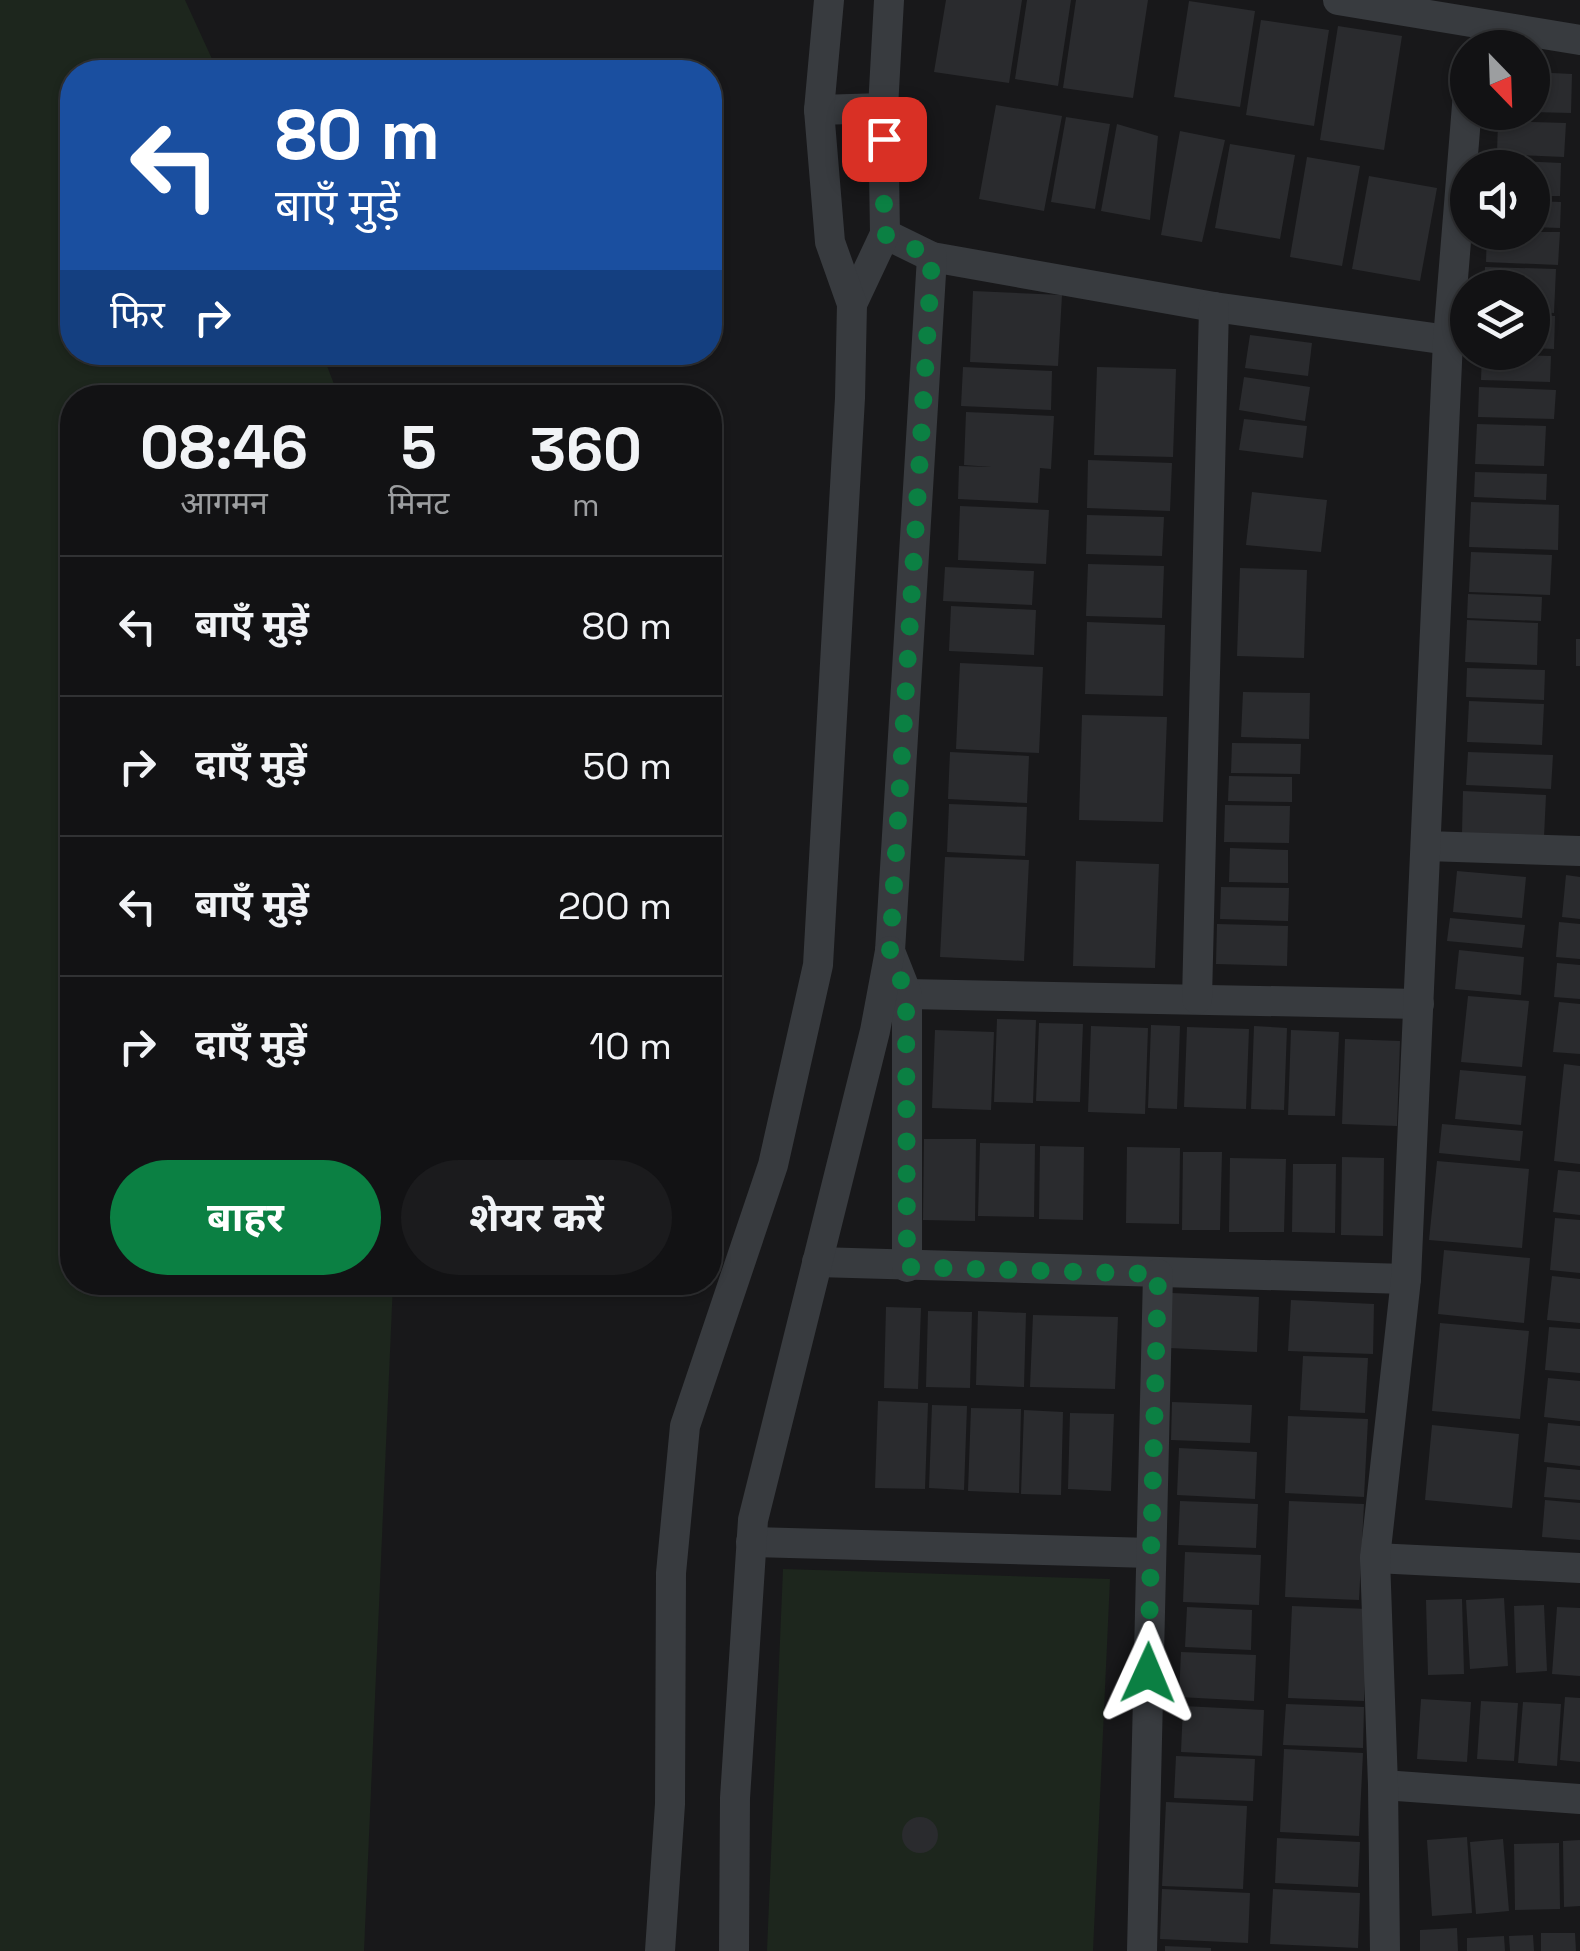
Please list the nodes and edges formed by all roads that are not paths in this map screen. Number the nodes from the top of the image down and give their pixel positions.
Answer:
1 (829, 0) edge
2 (888, 0) edge
3 (1338, 0) edge
4 (1450, 30) edge
5 (1550, 39) edge
6 (1580, 40) edge
7 (883, 108) junction
8 (819, 110) junction
9 (1465, 130) edge
10 (884, 234) junction
11 (932, 257) junction
12 (852, 304) junction
13 (1214, 306) junction
14 (1448, 340) junction
15 (1426, 846) junction
16 (1580, 851) edge
17 (890, 951) junction
18 (906, 994) junction
19 (1197, 1000) junction
20 (1419, 1004) junction
21 (816, 1262) junction
22 (907, 1267) junction
23 (1158, 1274) junction
24 (1406, 1279) junction
25 (752, 1542) junction
26 (1151, 1553) junction
27 (1375, 1558) junction
28 (1580, 1568) edge
29 (1383, 1786) junction
30 (1580, 1798) edge
31 (660, 1951) edge
32 (734, 1951) edge
33 (1142, 1951) edge
34 (1385, 1951) edge

1 - 8 street
2 - 7 street
3 - 4 street
5 - 6 street
7 - 8 street
7 - 10 street
8 - 12 street
9 - 14 street
10 - 11 street
10 - 12 street
11 - 13 street
11 - 17 street
12 - 31 street
13 - 14 street
13 - 19 street
14 - 15 street
15 - 16 street
15 - 20 street
17 - 18 street
17 - 21 street
18 - 19 street
18 - 22 street
19 - 20 street
20 - 24 street
21 - 22 street
21 - 25 street
22 - 23 street
23 - 24 street
23 - 26 street
24 - 27 street
25 - 26 street
25 - 32 street
26 - 33 street
27 - 28 street
27 - 29 street
29 - 30 street
29 - 34 street

